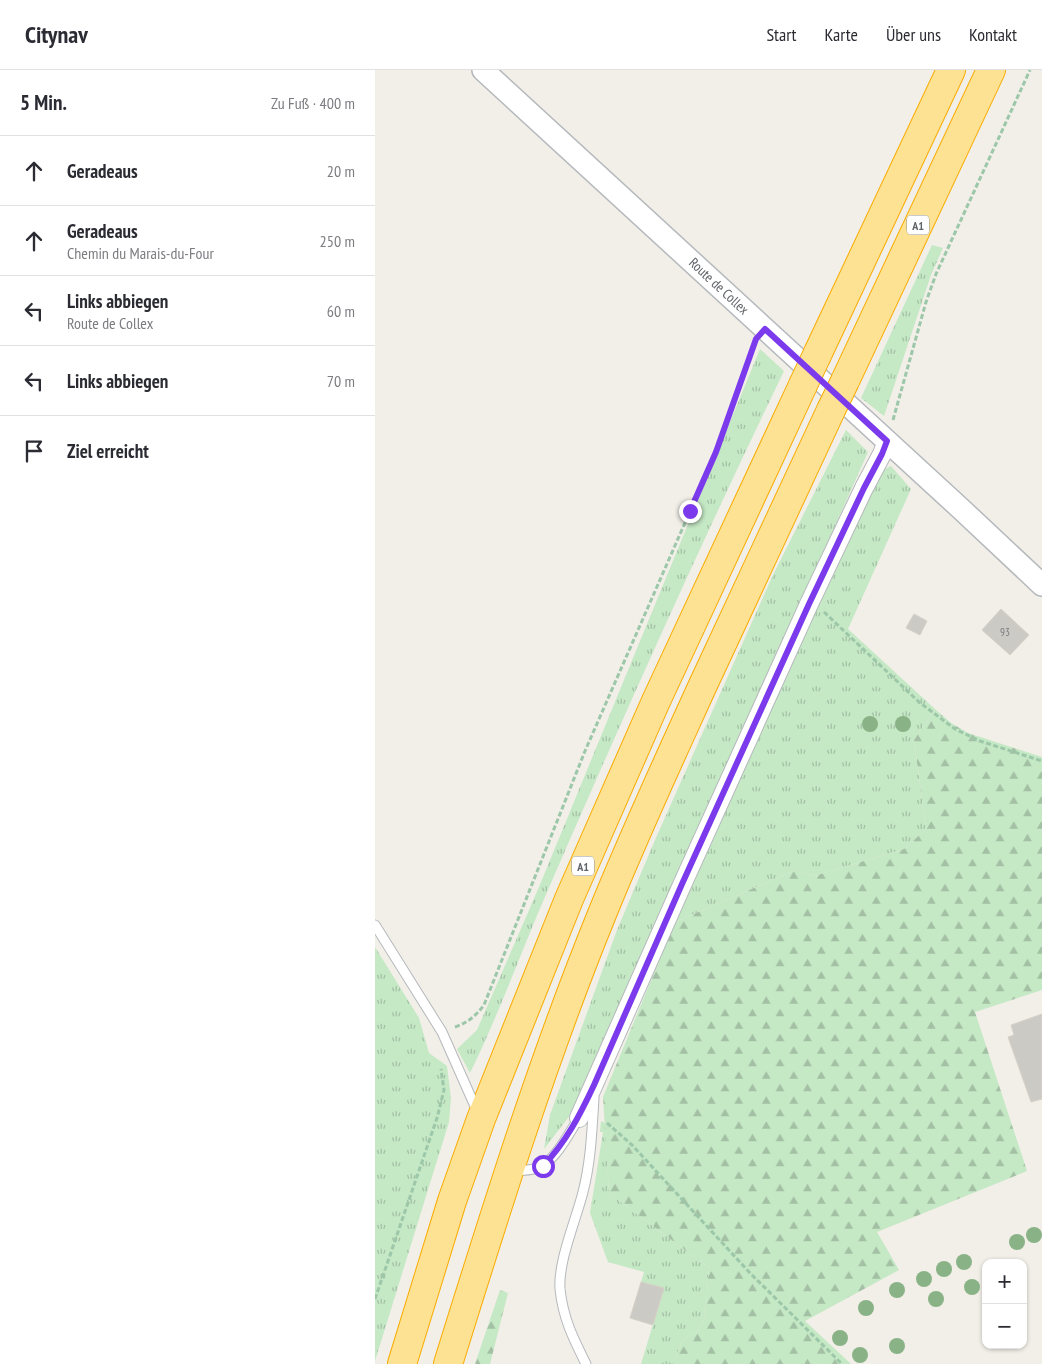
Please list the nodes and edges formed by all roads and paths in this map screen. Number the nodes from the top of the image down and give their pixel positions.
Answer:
1 (483, 70) edge
2 (951, 70) edge
3 (991, 70) edge
4 (1030, 70) edge
5 (765, 329) junction
6 (887, 441) junction
7 (1042, 585) edge
8 (809, 604) junction
9 (1042, 761) edge
10 (375, 925) edge
11 (442, 1032) junction
12 (586, 1115) junction
13 (481, 1119) junction
14 (509, 1172) junction
15 (375, 1299) edge
16 (402, 1364) edge
17 (448, 1364) edge
18 (585, 1364) edge
19 (842, 1364) edge

1 - 5 street, Route de Collex
2 - 13 highway, A1, bridge
3 - 14 highway, A1, bridge
4 - 6 path
5 - 6 street, Route de Collex
5 - 11 path
6 - 7 street, Route de Collex
6 - 8 street
8 - 9 path
8 - 12 street
10 - 11 lane
11 - 13 lane
11 - 15 path
12 - 14 lane
12 - 18 lane
12 - 19 path
13 - 16 highway, A1
14 - 17 highway, A1

